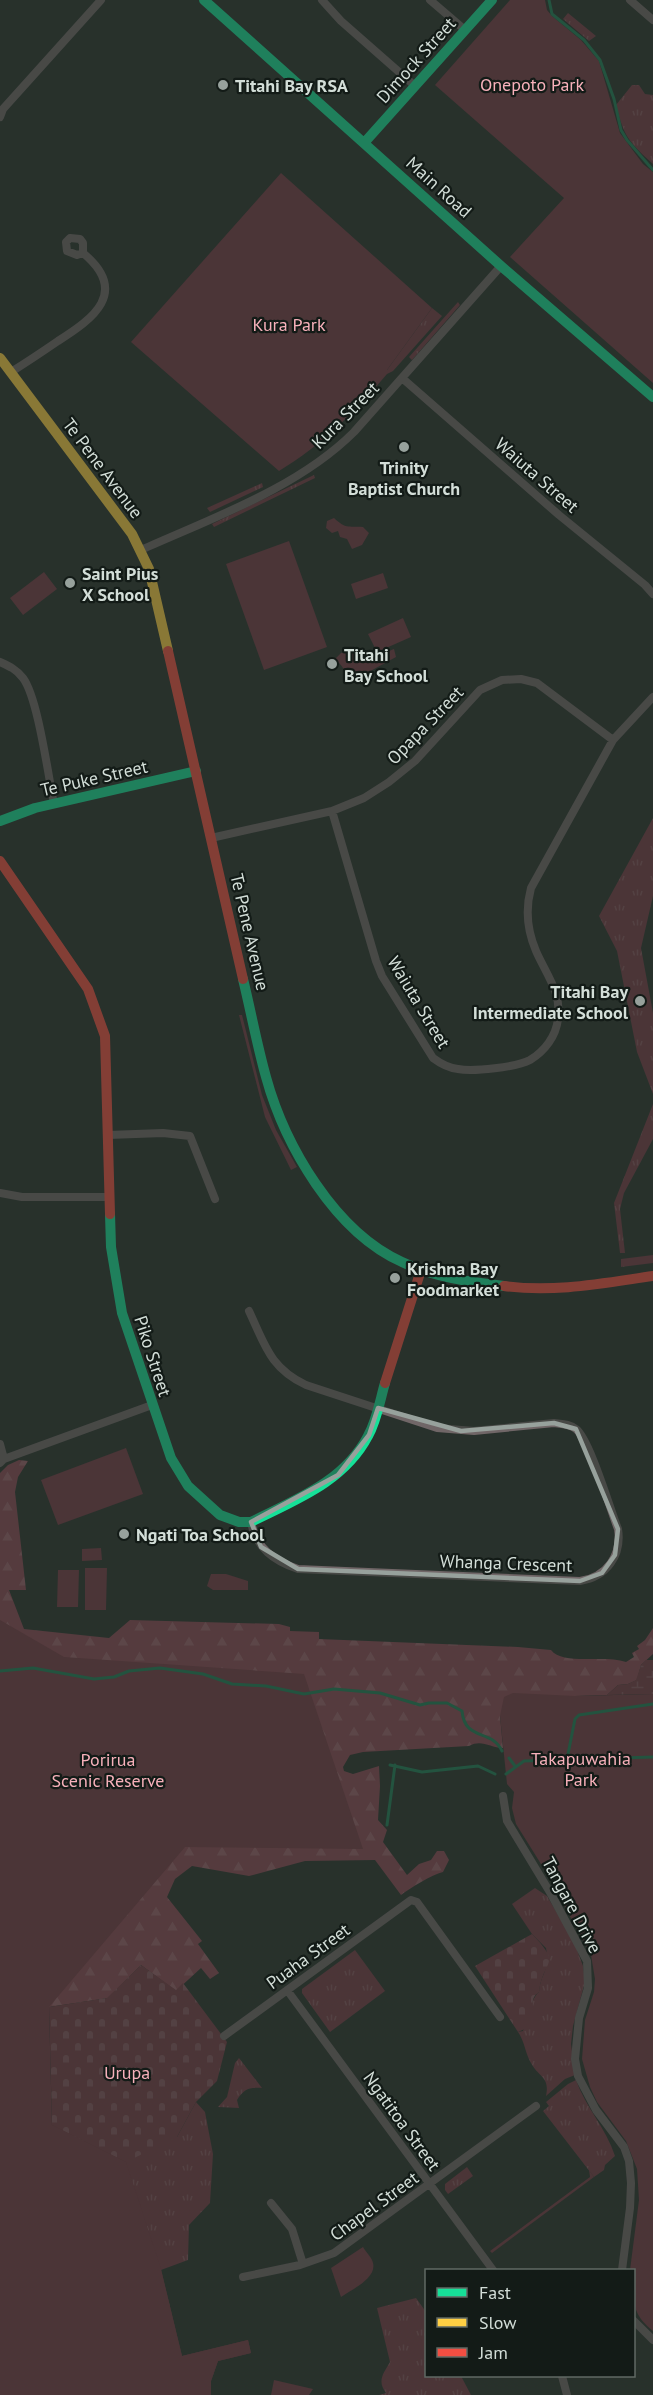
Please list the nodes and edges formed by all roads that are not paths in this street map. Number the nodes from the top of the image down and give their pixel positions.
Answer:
1 (101, 0) edge
2 (204, 0) edge
3 (322, 0) edge
4 (430, 0) edge
5 (492, 0) edge
6 (630, 0) edge
7 (653, 20) edge
8 (465, 30) junction
9 (415, 86) junction
10 (0, 116) edge
11 (364, 143) junction
12 (83, 253) dead end
13 (501, 266) junction
14 (5, 366) edge
15 (402, 378) junction
16 (653, 397) edge
17 (141, 550) junction
18 (653, 594) edge
19 (0, 662) edge
20 (653, 697) edge
21 (613, 740) junction
22 (196, 771) junction
23 (54, 804) junction
24 (332, 811) junction
25 (0, 821) edge
26 (211, 838) junction
27 (0, 861) edge
28 (108, 1135) junction
29 (0, 1194) edge
30 (110, 1197) junction
31 (215, 1199) dead end
32 (421, 1270) junction
33 (653, 1276) edge
34 (249, 1311) dead end
35 (152, 1405) junction
36 (378, 1408) junction
37 (0, 1444) edge
38 (2, 1461) edge
39 (252, 1522) junction
40 (503, 1796) dead end
41 (287, 1990) junction
42 (500, 2017) dead end
43 (224, 2036) dead end
44 (536, 2106) dead end
45 (430, 2184) junction
46 (271, 2203) dead end
47 (303, 2264) junction
48 (492, 2269) edge
49 (622, 2269) edge
50 (243, 2277) dead end
51 (635, 2323) edge
52 (653, 2340) edge
53 (562, 2377) edge
54 (567, 2395) edge

1 - 10 street
2 - 11 street, Main Road
3 - 9 street
4 - 8 street
5 - 8 street, Dimock Street
6 - 7 street
8 - 9 street, Dimock Street
9 - 11 street, Dimock Street
11 - 13 street, Main Road
12 - 14 street
13 - 15 street, Kura Street
13 - 16 street, Main Road
14 - 17 street, Te Pene Avenue
15 - 17 street, Kura Street
15 - 18 street, Waiuta Street
17 - 22 street, Te Pene Avenue
19 - 23 street
20 - 21 street, Waiuta Street
21 - 24 street, Opapa Street
21 - 24 street, Waiuta Street
22 - 23 street, Te Puke Street
22 - 26 street, Te Pene Avenue
23 - 25 street, Te Puke Street
24 - 26 street, Opapa Street
26 - 32 street, Te Pene Avenue
27 - 28 street, Piko Street
28 - 30 street, Piko Street
28 - 31 street
29 - 30 street
30 - 35 street, Piko Street
32 - 33 street, Te Pene Avenue
32 - 36 street
34 - 36 street
35 - 38 street
35 - 39 street, Piko Street
36 - 39 street
36 - 39 street, Whanga Crescent
37 - 38 street
40 - 49 street, Tangare Drive
41 - 42 street, Puaha Street
41 - 43 street, Puaha Street
41 - 45 street, Ngatitoa Street
44 - 45 street, Chapel Street
45 - 47 street, Chapel Street
45 - 48 street, Ngatitoa Street
46 - 47 street
47 - 50 street, Chapel Street
51 - 52 street
53 - 54 street

